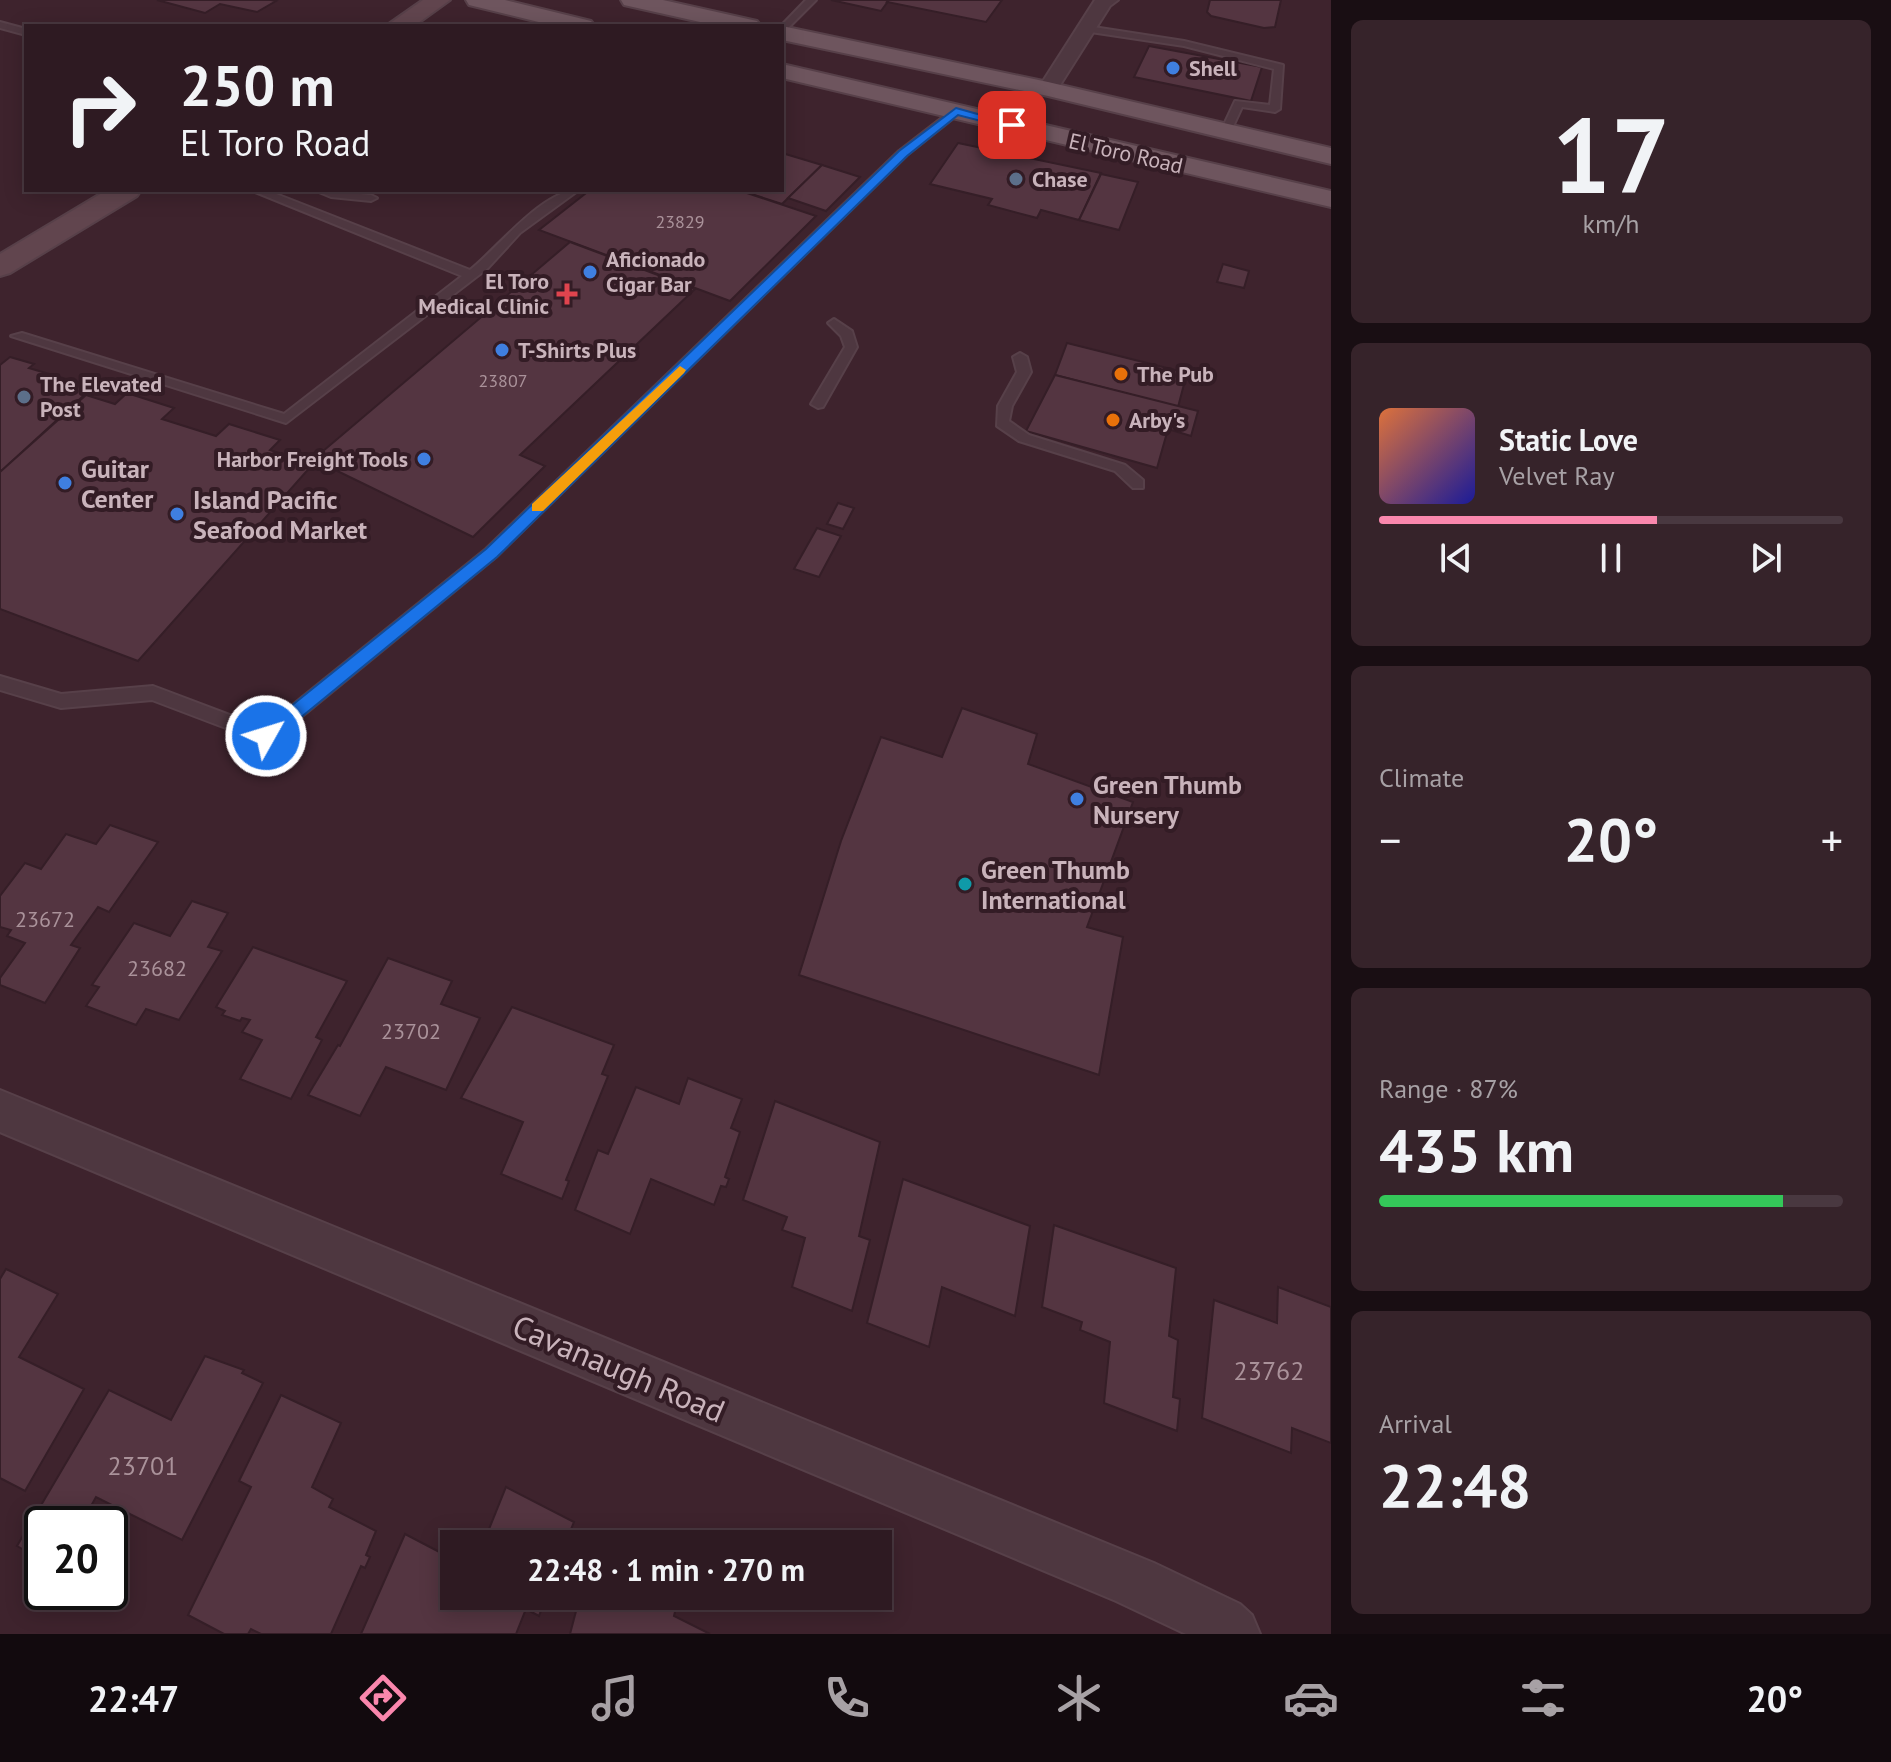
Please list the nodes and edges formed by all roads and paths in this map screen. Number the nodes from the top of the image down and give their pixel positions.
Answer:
1 (439, 0) edge
2 (477, 0) edge
3 (632, 0) edge
4 (811, 0) edge
5 (1109, 0) edge
6 (682, 5) edge
7 (401, 24) edge
8 (491, 24) edge
9 (518, 24) edge
10 (575, 24) edge
11 (743, 24) edge
12 (0, 25) edge
13 (1087, 29) junction
14 (784, 30) edge
15 (24, 31) edge
16 (784, 32) edge
17 (784, 71) edge
18 (1048, 89) junction
19 (956, 112) junction
20 (1226, 131) junction
21 (1039, 132) junction
22 (1278, 143) junction
23 (1331, 156) edge
24 (124, 192) edge
25 (261, 192) edge
26 (326, 192) edge
27 (570, 192) edge
28 (371, 198) dead end
29 (1331, 199) edge
30 (0, 267) edge
31 (471, 275) junction
32 (834, 323) dead end
33 (17, 336) dead end
34 (1020, 357) dead end
35 (818, 404) dead end
36 (1138, 484) dead end
37 (0, 683) edge
38 (0, 1111) edge
39 (1233, 1634) edge

1 - 7 main road
2 - 10 main road
3 - 6 main road
4 - 14 lane
5 - 13 street
6 - 11 main road
8 - 9 main road
12 - 15 lane
13 - 18 street
13 - 20 lane
16 - 18 main road, El Toro Road
17 - 19 main road, El Toro Road
18 - 20 main road, El Toro Road
19 - 21 main road, El Toro Road
19 - 37 lane
20 - 22 main road, El Toro Road
21 - 22 main road
21 - 29 main road, El Toro Road
22 - 23 main road, El Toro Road
24 - 30 main road
25 - 31 lane
26 - 28 lane
27 - 31 lane
31 - 33 lane
32 - 35 lane
34 - 36 lane
38 - 39 street, Cavanaugh Road

